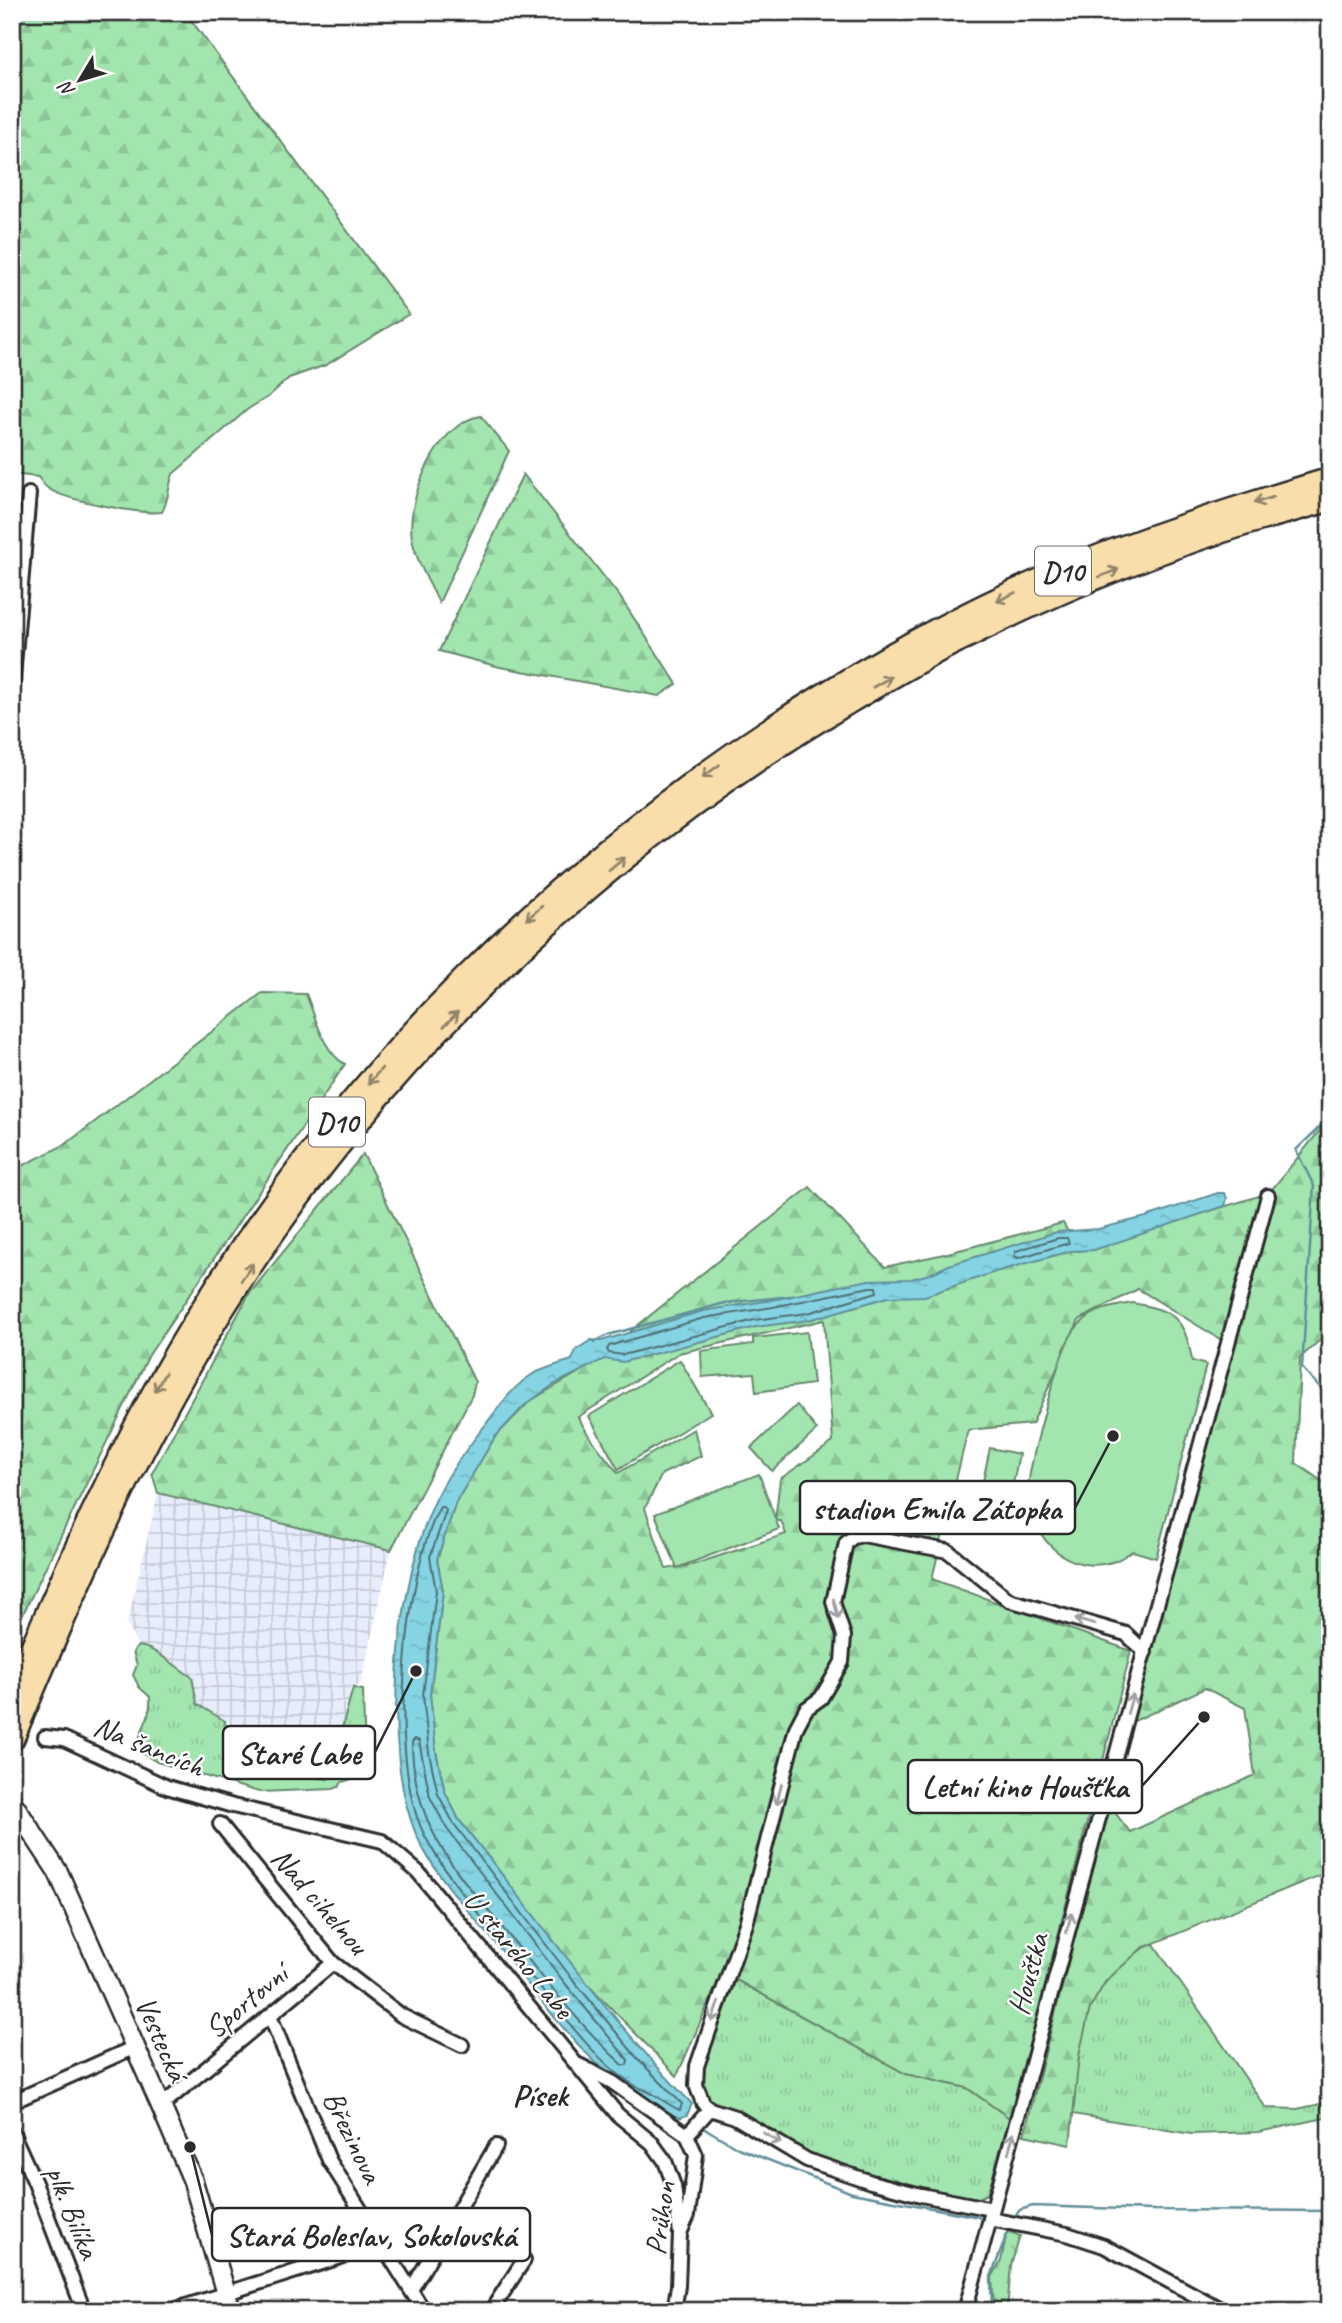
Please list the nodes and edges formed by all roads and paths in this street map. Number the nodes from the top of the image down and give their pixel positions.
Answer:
1 (1330, 480) edge
2 (29, 494) dead end
3 (1330, 499) edge
4 (12, 688) edge
5 (818, 709) junction
6 (1268, 1196) dead end
7 (1145, 1652) junction
8 (38, 1656) junction
9 (12, 1695) edge
10 (45, 1737) dead end
11 (12, 1738) edge
12 (15, 1805) edge
13 (233, 1806) joint
14 (220, 1824) dead end
15 (332, 1963) junction
16 (270, 2016) junction
17 (462, 2045) dead end
18 (135, 2047) junction
19 (573, 2062) junction
20 (12, 2102) edge
21 (161, 2106) junction
22 (710, 2109) junction
23 (12, 2132) edge
24 (687, 2135) junction
25 (496, 2146) dead end
26 (991, 2214) junction
27 (680, 2233) junction
28 (382, 2244) junction
29 (524, 2260) dead end
30 (411, 2290) junction
31 (228, 2303) edge
32 (84, 2311) edge
33 (170, 2311) edge
34 (424, 2311) edge
35 (491, 2311) edge
36 (674, 2311) edge
37 (965, 2311) edge
38 (1224, 2311) edge

1 -> 5 highway, D10
2 - 4 street
5 -> 3 highway, D10
5 - 8 highway, D10
6 - 7 street, Houštka
7 -> 22 street
26 -> 7 street, Houštka
8 - 9 highway, D10
8 - 11 highway, D10
10 - 13 street, Na šancích
12 - 18 street, Vestecká
13 - 19 street, U starého Labe
14 - 15 street, Nad cihelnou
15 - 16 street, Sportovní
15 - 17 street, Nad cihelnou
16 - 21 street, Sportovní
16 - 28 street, Březinova
18 - 20 street
18 - 21 street, Vestecká
19 - 24 street
19 - 27 street, U starého Labe
21 - 31 street, Vestecká
22 - 24 street
22 -> 26 street
23 - 32 street, plk. Bilíka
24 - 27 street, Průhon
25 - 30 street
26 - 37 street, Houštka
26 - 38 street
27 - 36 street, Průhon
28 - 30 street, Březinova
28 - 31 street
29 - 35 street
30 - 34 street, Březinova
31 - 33 street

